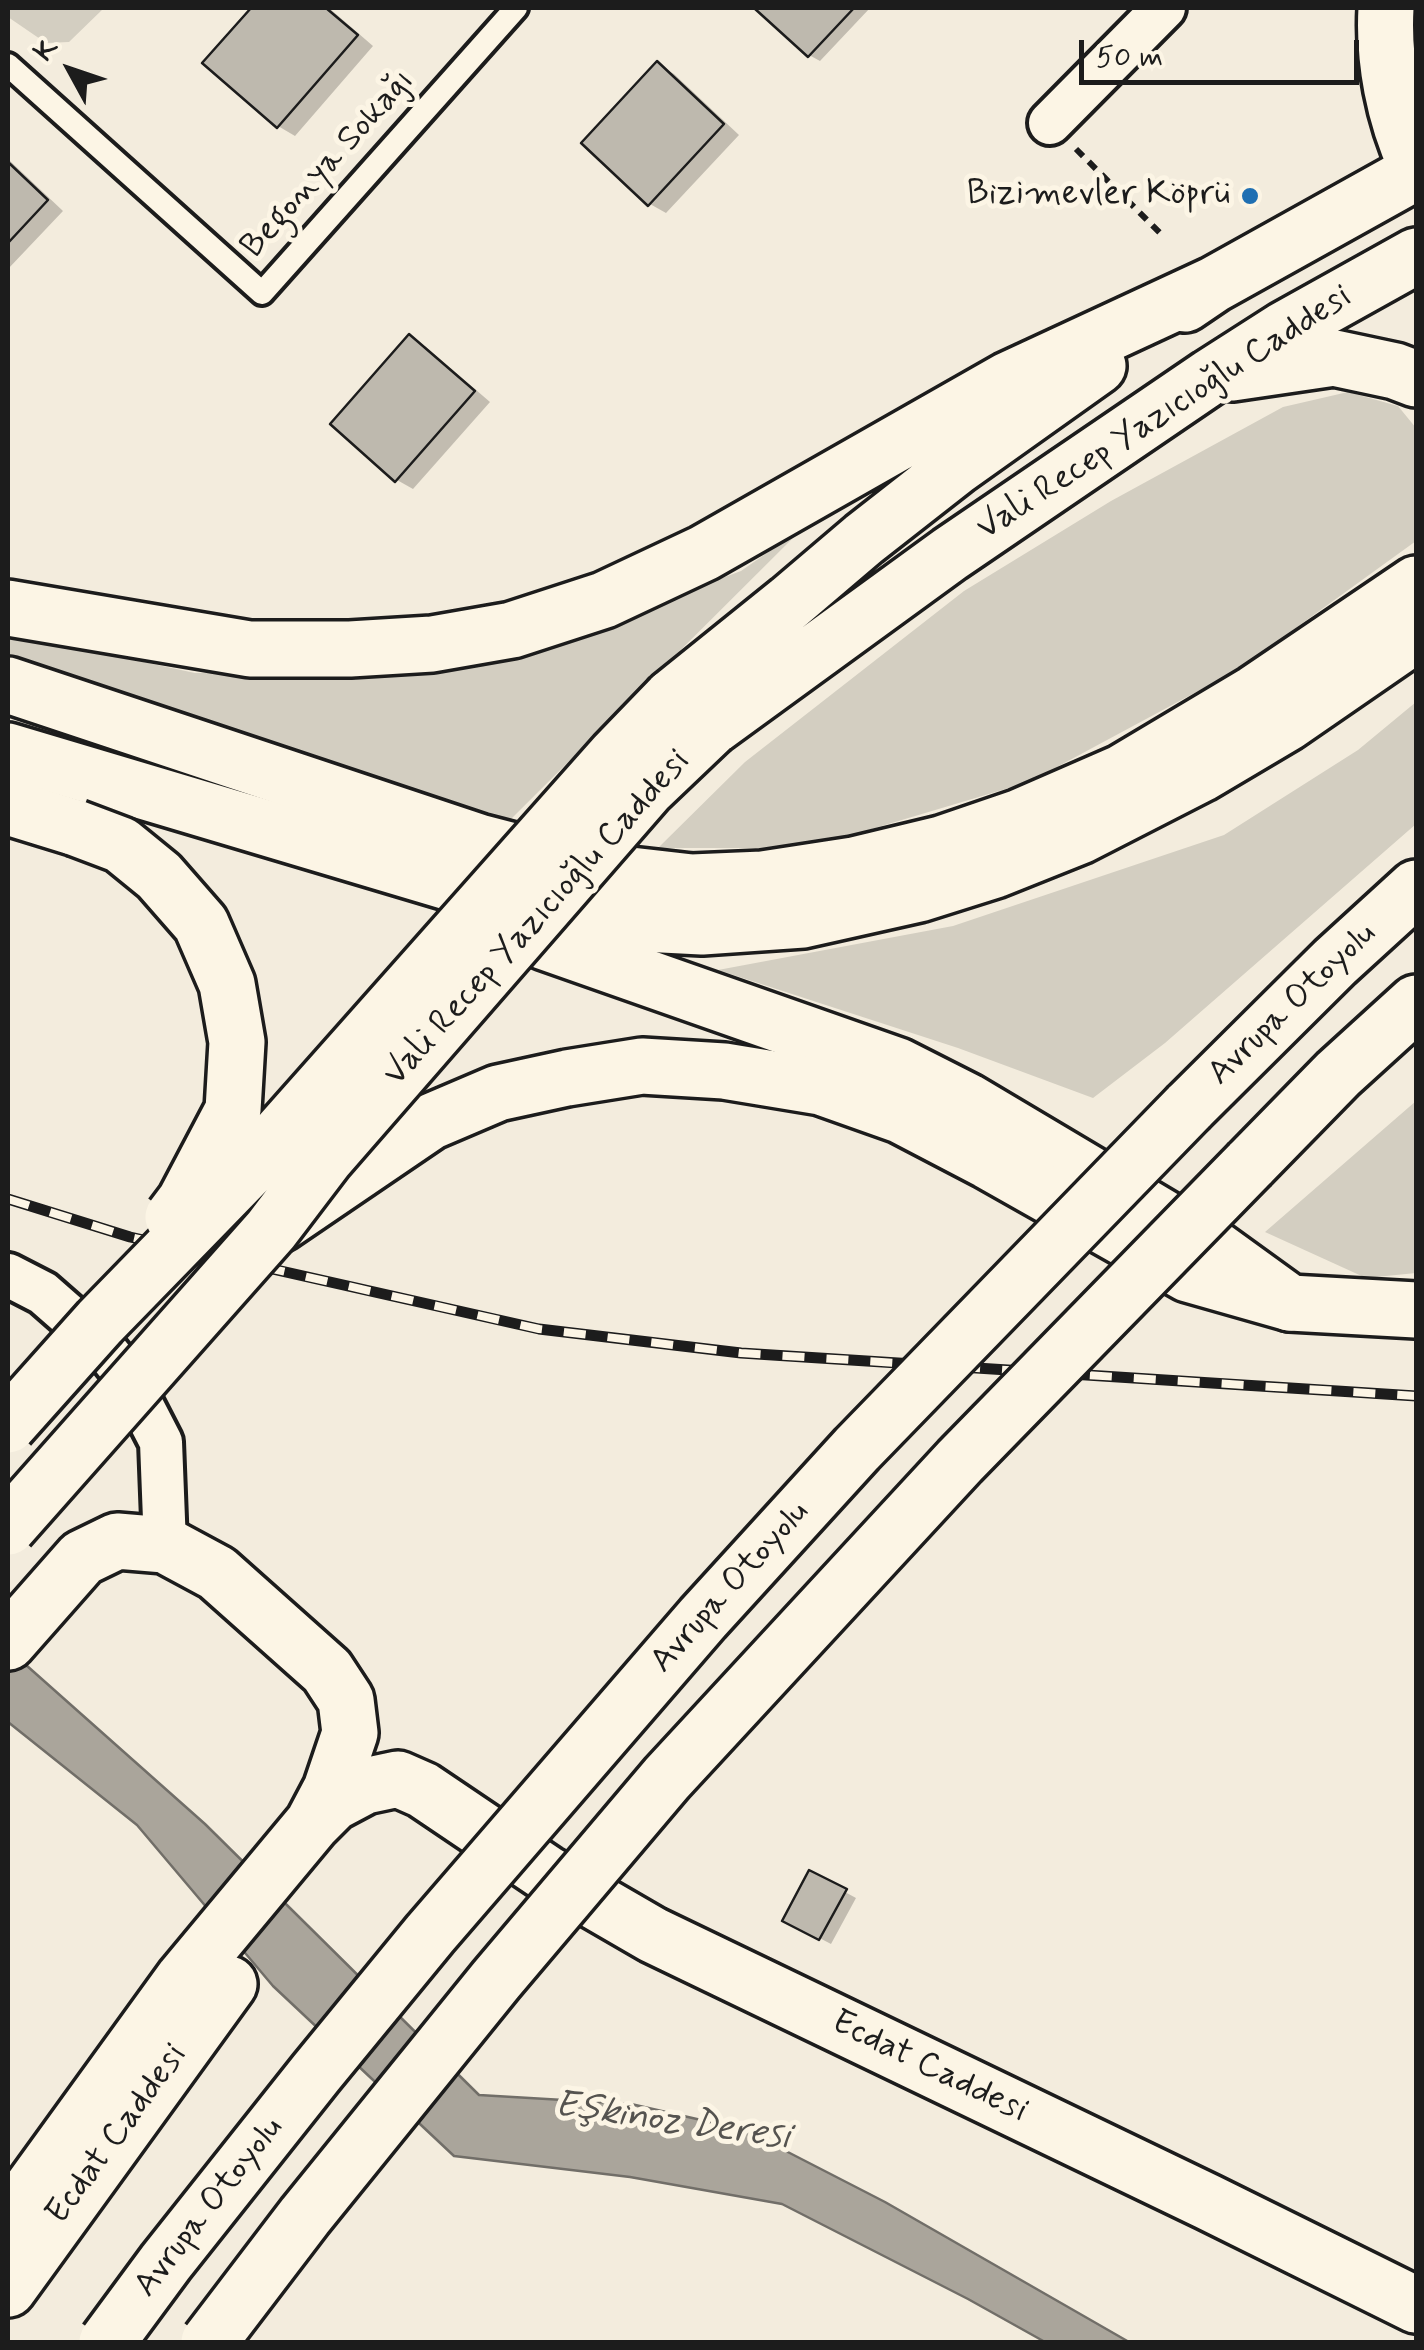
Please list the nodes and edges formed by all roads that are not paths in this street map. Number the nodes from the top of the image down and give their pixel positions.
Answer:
1 (516, 8) edge
2 (1164, 8) edge
3 (1386, 8) edge
4 (8, 66) edge
5 (1050, 123) road end
6 (1402, 177) edge
7 (1416, 256) edge
8 (1213, 284) junction
9 (1210, 377) junction
10 (1416, 379) edge
11 (1416, 584) edge
12 (8, 608) edge
13 (1416, 634) edge
14 (8, 685) edge
15 (691, 713) junction
16 (8, 751) edge
17 (8, 806) edge
18 (1416, 888) edge
19 (471, 889) junction
20 (1416, 1003) edge
21 (271, 1230) junction
22 (8, 1276) edge
23 (1290, 1304) junction
24 (1416, 1310) edge
25 (100, 1322) junction
26 (8, 1425) edge
27 (8, 1527) edge
28 (164, 1544) junction
29 (8, 1642) edge
30 (307, 1850) junction
31 (199, 1990) junction
32 (15, 2193) edge
33 (8, 2289) edge
34 (1416, 2306) edge
35 (107, 2342) edge
36 (210, 2342) edge

1 - 4 lane, Begonya Sokağı
2 - 5 street
3 - 6 main road
6 - 8 main road, Vali Recep Yazıcıoğlu Caddesi
7 - 9 main road, Vali Recep Yazıcıoğlu Caddesi
8 - 12 main road
8 - 15 main road, Vali Recep Yazıcıoğlu Caddesi
9 - 10 main road
9 - 15 main road, Vali Recep Yazıcıoğlu Caddesi
11 - 14 main road
13 - 19 main road
15 - 21 main road, Vali Recep Yazıcıoğlu Caddesi, bridge
15 - 25 main road, Vali Recep Yazıcıoğlu Caddesi, bridge
16 - 19 main road
17 - 25 main road, bridge
18 - 35 main road, Avrupa Otoyolu, bridge
19 - 23 main road
20 - 36 main road, bridge
21 - 23 main road
21 - 27 main road, Vali Recep Yazıcıoğlu Caddesi, bridge
22 - 28 street
23 - 24 main road
25 - 26 main road, Vali Recep Yazıcıoğlu Caddesi, bridge
28 - 29 main road
28 - 30 main road
30 - 31 main road, Ecdat Caddesi
30 - 34 main road, Ecdat Caddesi
31 - 32 main road, Ecdat Caddesi
31 - 33 main road, Ecdat Caddesi

